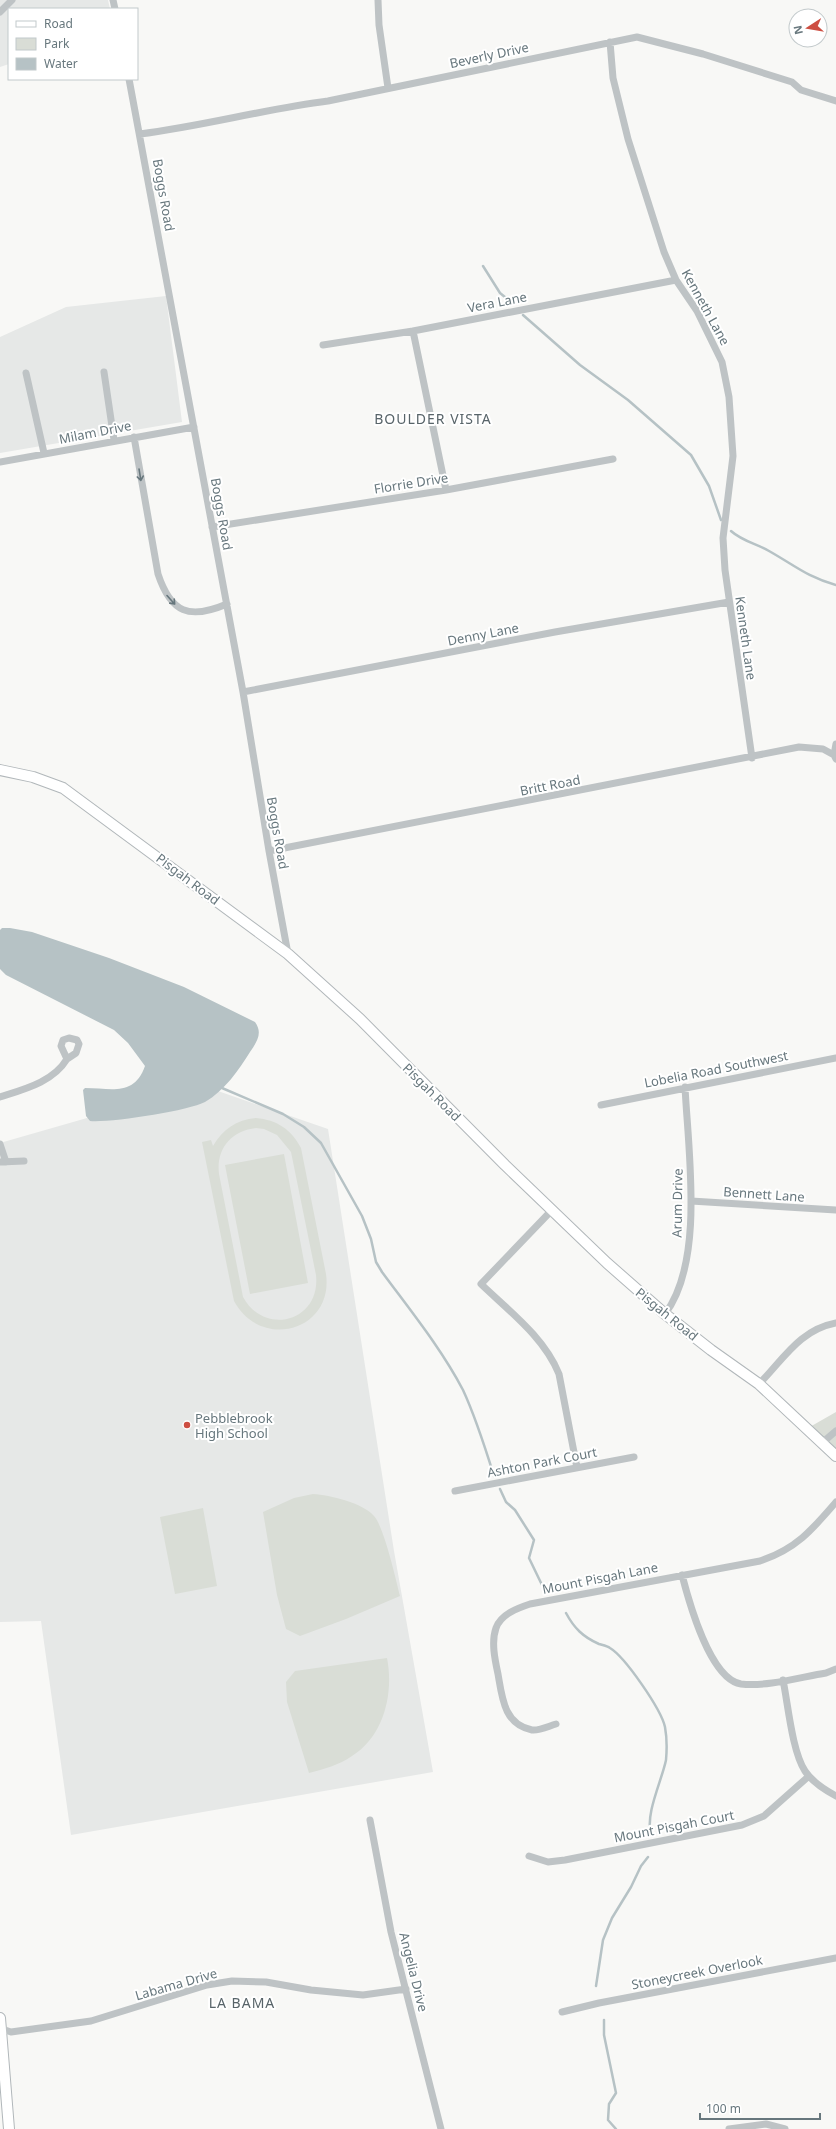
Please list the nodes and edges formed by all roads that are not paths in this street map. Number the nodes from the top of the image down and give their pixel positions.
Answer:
1 (12, 0) edge
2 (378, 0) edge
3 (0, 12) edge
4 (610, 42) junction
5 (129, 80) edge
6 (388, 88) junction
7 (836, 101) edge
8 (140, 134) junction
9 (676, 280) junction
10 (413, 331) junction
11 (323, 345) dead end
12 (104, 372) dead end
13 (26, 373) dead end
14 (194, 426) junction
15 (134, 437) junction
16 (114, 440) junction
17 (44, 453) junction
18 (613, 459) dead end
19 (0, 462) edge
20 (446, 490) junction
21 (212, 527) junction
22 (729, 602) junction
23 (227, 604) junction
24 (243, 692) junction
25 (836, 744) edge
26 (835, 757) edge
27 (752, 758) junction
28 (0, 770) edge
29 (269, 851) junction
30 (288, 954) junction
31 (836, 1058) edge
32 (67, 1059) dead end
33 (685, 1087) junction
34 (0, 1097) edge
35 (601, 1104) dead end
36 (0, 1144) edge
37 (24, 1161) dead end
38 (3, 1162) edge
39 (691, 1201) junction
40 (552, 1210) junction
41 (836, 1210) edge
42 (665, 1314) junction
43 (836, 1323) edge
44 (759, 1384) junction
45 (836, 1432) edge
46 (822, 1443) junction
47 (836, 1456) edge
48 (634, 1457) dead end
49 (577, 1468) junction
50 (455, 1491) dead end
51 (836, 1502) edge
52 (682, 1575) junction
53 (836, 1669) edge
54 (783, 1680) junction
55 (556, 1724) dead end
56 (809, 1776) junction
57 (836, 1796) edge
58 (370, 1820) dead end
59 (529, 1856) dead end
60 (836, 1958) edge
61 (406, 1990) junction
62 (562, 2012) dead end
63 (0, 2018) edge
64 (2, 2029) junction
65 (9, 2129) edge
66 (441, 2129) edge
67 (729, 2129) edge
68 (785, 2129) edge

1 - 3 street
2 - 6 street
4 - 6 street, Beverly Drive
4 - 7 street, Beverly Drive
4 - 9 street, Kenneth Lane
5 - 8 street, Boggs Road
6 - 8 street, Beverly Drive
8 - 14 street, Boggs Road
9 - 10 street, Vera Lane
9 - 22 street, Kenneth Lane
10 - 11 street, Vera Lane
10 - 20 street
12 - 16 street
13 - 17 street
14 - 15 street, Milam Drive
14 - 21 street, Boggs Road
15 - 16 street, Milam Drive
15 -> 23 street
16 - 17 street, Milam Drive
17 - 19 street, Milam Drive
18 - 20 street, Florrie Drive
20 - 21 street, Florrie Drive
21 - 23 street, Boggs Road
22 - 24 street, Denny Lane
22 - 27 street, Kenneth Lane
23 - 24 street, Boggs Road
24 - 29 street, Boggs Road
25 - 26 street
26 - 27 street, Britt Road
27 - 29 street, Britt Road
28 - 30 street, Pisgah Road
29 - 30 street, Boggs Road
30 - 40 street, Pisgah Road
31 - 33 street, Lobelia Road Southwest
32 - 34 street
33 - 35 street, Lobelia Road Southwest
33 - 39 street, Arum Drive
36 - 38 street
37 - 38 street
39 - 41 street, Bennett Lane
39 - 42 street, Arum Drive
40 - 42 street, Pisgah Road
40 - 49 street
42 - 44 street, Pisgah Road
43 - 44 street
44 - 46 street, Pisgah Road
45 - 46 street
46 - 47 street, Pisgah Road
48 - 49 street, Ashton Park Court
49 - 50 street, Ashton Park Court
51 - 52 street, Mount Pisgah Lane
52 - 54 street
52 - 55 street, Mount Pisgah Lane
53 - 54 street
54 - 56 street
56 - 57 street
56 - 59 street, Mount Pisgah Court
58 - 61 street, Angelia Drive
60 - 62 street, Stoneycreek Overlook
61 - 64 street, Labama Drive
61 - 66 street, Angelia Drive
63 - 64 street
64 - 65 street
67 - 68 street

